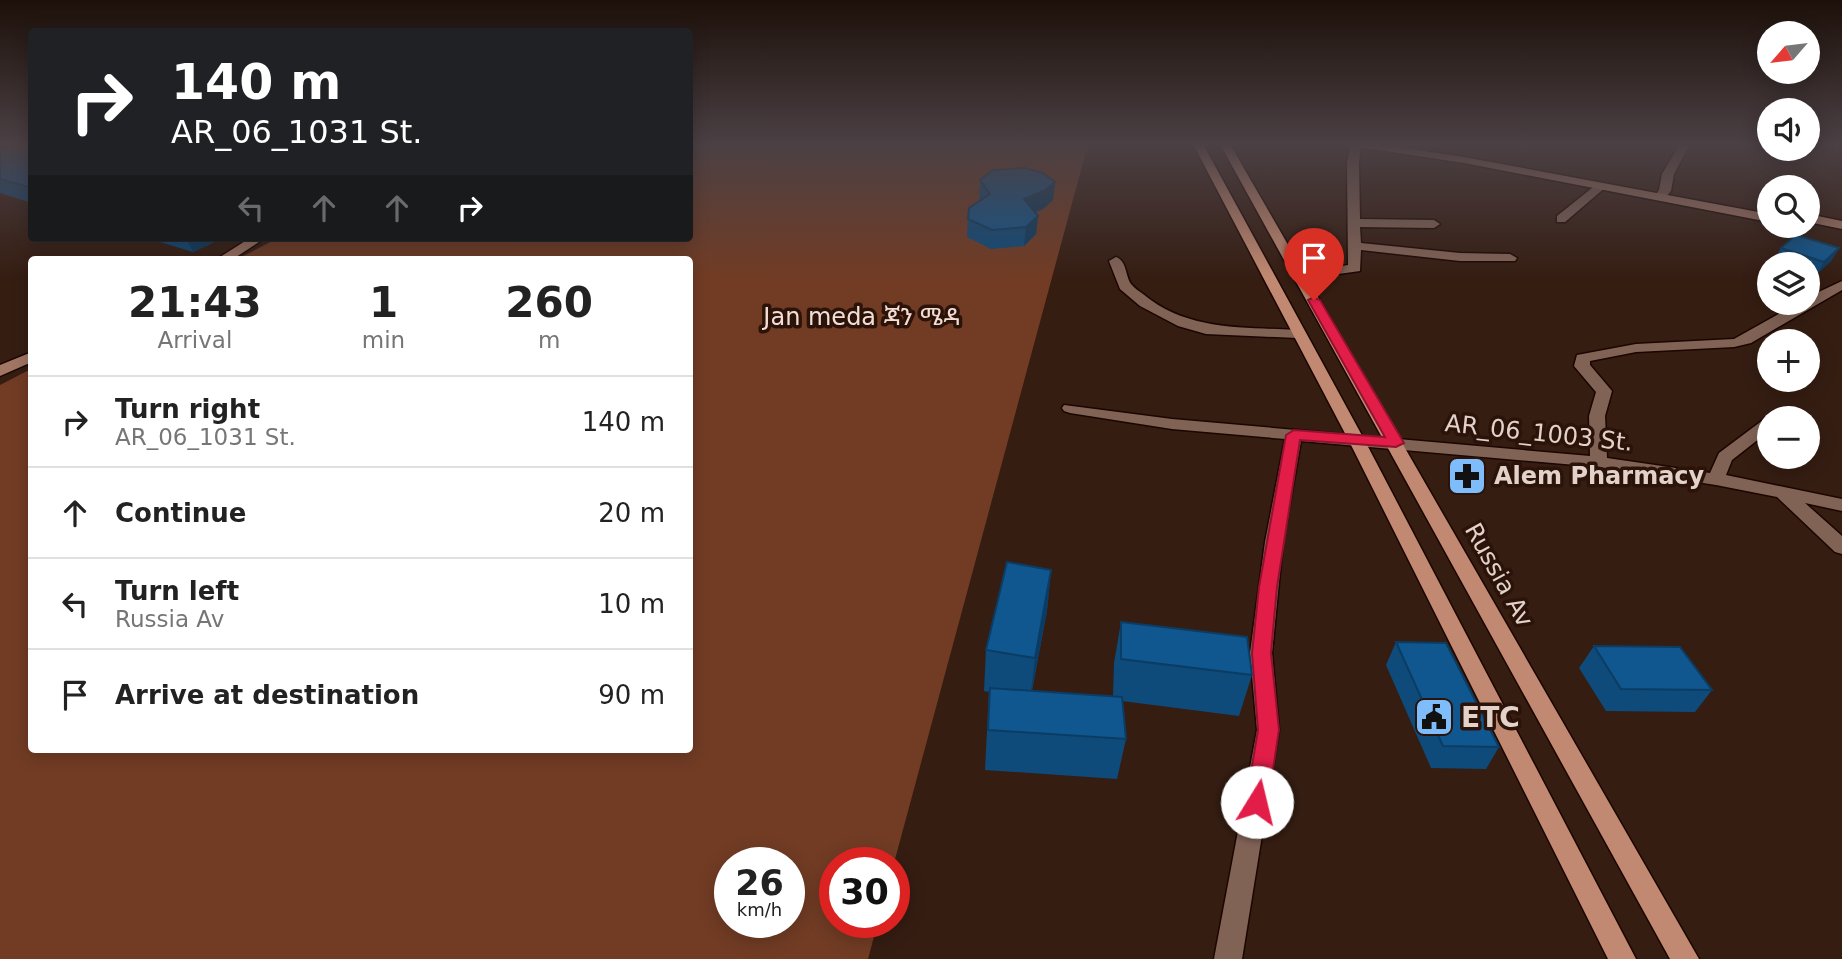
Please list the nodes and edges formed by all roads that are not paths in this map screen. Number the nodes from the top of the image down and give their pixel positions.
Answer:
1 (1221, 189) edge
2 (1251, 189) edge
3 (1353, 189) edge
4 (1598, 189) edge
5 (1622, 189) edge
6 (1634, 189) edge
7 (1664, 189) edge
8 (1662, 194) junction
9 (1757, 209) edge
10 (1757, 215) edge
11 (1561, 219) dead end
12 (1820, 220) edge
13 (1354, 223) junction
14 (1434, 224) dead end
15 (1842, 225) edge
16 (1820, 227) edge
17 (1842, 232) edge
18 (252, 242) edge
19 (1356, 246) junction
20 (229, 256) edge
21 (1510, 258) dead end
22 (1116, 261) dead end
23 (1300, 277) junction
24 (1842, 285) edge
25 (1820, 296) edge
26 (1786, 315) edge
27 (1297, 334) junction
28 (28, 358) edge
29 (0, 371) edge
30 (1070, 408) dead end
31 (1757, 432) edge
32 (1294, 435) junction
33 (1357, 441) junction
34 (1396, 443) junction
35 (1599, 461) junction
36 (1716, 479) junction
37 (1783, 493) junction
38 (1842, 505) edge
39 (1842, 547) edge
40 (1228, 959) edge
41 (1622, 959) edge
42 (1685, 959) edge

1 - 27 main road
2 - 23 main road, Russia Av
3 - 13 street
4 - 11 street
5 - 8 main road
6 - 8 main road
7 - 8 street
8 - 9 main road
8 - 10 main road
12 - 15 main road
13 - 14 street
13 - 19 street
16 - 17 main road
18 - 20 main road
19 - 21 street
19 - 23 street
22 - 27 street
23 - 34 main road, Russia Av
24 - 25 street
26 - 35 street
27 - 33 main road
28 - 29 main road
30 - 32 street, AR_06_1003 St.
31 - 36 street
32 - 33 street, AR_06_1003 St.
32 - 40 street
33 - 34 street, AR_06_1003 St.
33 - 41 main road
34 - 35 street, AR_06_1003 St.
34 - 42 main road, Russia Av
35 - 36 street, AR_06_1003 St.
36 - 37 street, AR_06_1003 St.
37 - 38 street, AR_06_1003 St.
37 - 39 street

